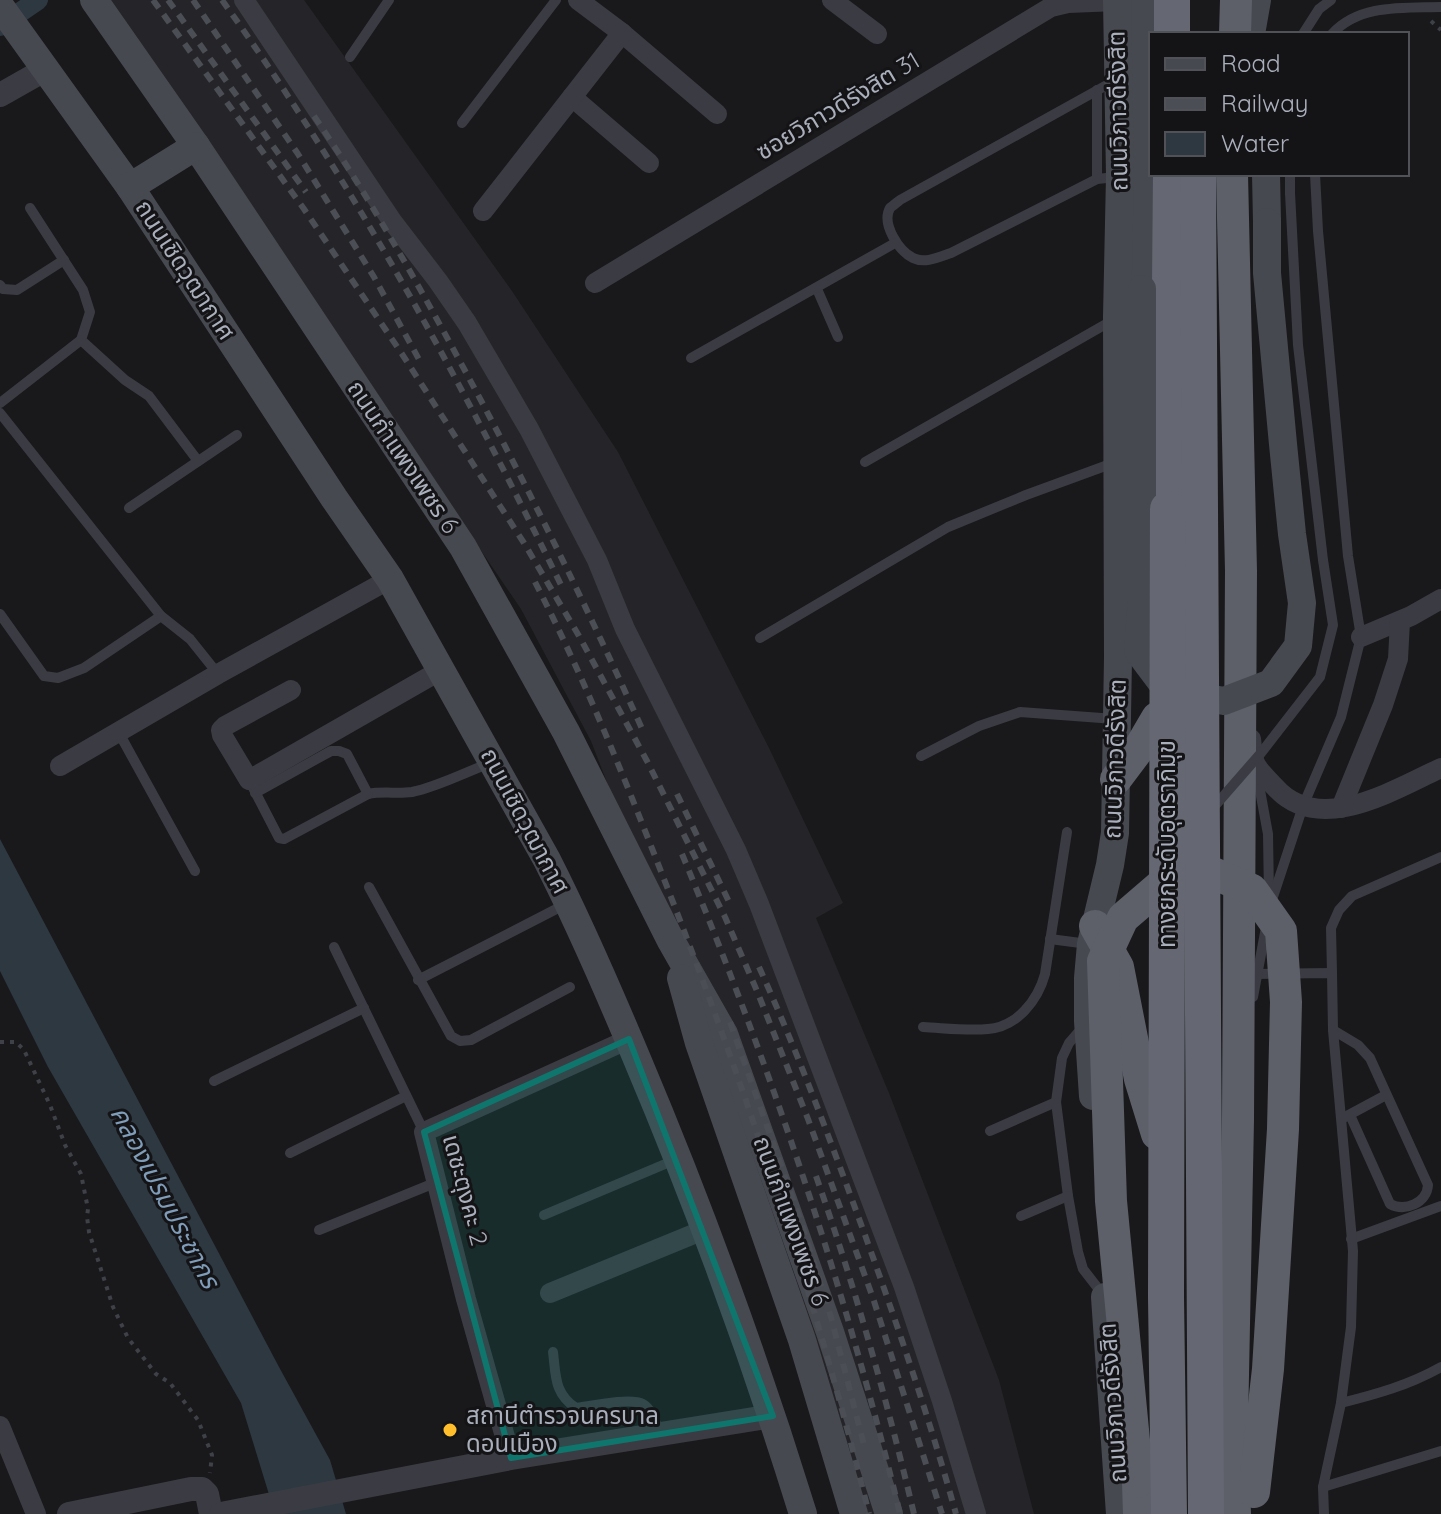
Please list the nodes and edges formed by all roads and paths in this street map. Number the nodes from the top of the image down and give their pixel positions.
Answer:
1 (244, 0) edge
2 (389, 0) edge
3 (556, 0) edge
4 (578, 0) edge
5 (832, 0) edge
6 (1117, 0) edge
7 (1142, 0) edge
8 (1157, 0) edge
9 (1172, 0) edge
10 (1197, 0) edge
11 (1236, 0) edge
12 (1258, 0) edge
13 (1331, 0) edge
14 (0, 6) edge
15 (1441, 7) edge
16 (102, 11) edge
17 (1157, 32) edge
18 (1172, 32) edge
19 (1197, 32) edge
20 (1235, 32) edge
21 (1251, 32) edge
22 (1264, 32) edge
23 (1304, 32) edge
24 (1334, 32) edge
25 (622, 33) junction
26 (877, 34) dead end
27 (350, 57) dead end
28 (46, 69) junction
29 (1108, 84) junction
30 (0, 95) edge
31 (572, 97) junction
32 (717, 114) dead end
33 (462, 123) dead end
34 (196, 146) junction
35 (649, 163) dead end
36 (1157, 176) edge
37 (1171, 176) edge
38 (1198, 176) edge
39 (1232, 176) edge
40 (1266, 176) edge
41 (1290, 176) edge
42 (1315, 176) edge
43 (1109, 178) junction
44 (130, 187) junction
45 (30, 208) dead end
46 (483, 211) dead end
47 (895, 243) junction
48 (64, 260) junction
49 (595, 283) dead end
50 (0, 285) edge
51 (817, 289) junction
52 (1117, 317) junction
53 (838, 337) dead end
54 (81, 340) junction
55 (691, 358) dead end
56 (0, 403) edge
57 (0, 413) edge
58 (237, 435) dead end
59 (198, 461) junction
60 (865, 462) dead end
61 (1118, 462) junction
62 (129, 508) dead end
63 (1241, 571) junction
64 (390, 579) junction
65 (1441, 599) edge
66 (0, 614) edge
67 (161, 616) junction
68 (1400, 621) junction
69 (1361, 637) junction
70 (760, 638) dead end
71 (441, 670) junction
72 (218, 674) junction
73 (291, 690) dead end
74 (1157, 718) junction
75 (1117, 719) junction
76 (119, 733) junction
77 (921, 756) dead end
78 (494, 762) junction
79 (1256, 764) junction
80 (60, 766) dead end
81 (1441, 768) edge
82 (1116, 779) junction
83 (252, 786) junction
84 (368, 794) junction
85 (1303, 806) junction
86 (1341, 808) junction
87 (1194, 829) dead end
88 (1067, 832) dead end
89 (1176, 851) dead end
90 (1441, 857) edge
91 (195, 871) dead end
92 (369, 887) dead end
93 (569, 902) junction
94 (1269, 910) junction
95 (1103, 930) junction
96 (670, 939) junction
97 (1050, 939) junction
98 (334, 947) dead end
99 (1332, 973) junction
100 (1256, 974) junction
101 (418, 980) junction
102 (570, 987) dead end
103 (1252, 1003) dead end
104 (364, 1008) junction
105 (1251, 1018) dead end
106 (1088, 1021) junction
107 (923, 1027) dead end
108 (1333, 1030) junction
109 (629, 1039) junction
110 (0, 1042) edge
111 (214, 1081) dead end
112 (1386, 1095) junction
113 (406, 1096) junction
114 (1056, 1102) junction
115 (1345, 1117) junction
116 (1238, 1120) junction
117 (990, 1131) dead end
118 (424, 1132) junction
119 (1157, 1134) junction
120 (290, 1153) dead end
121 (679, 1158) junction
122 (437, 1182) junction
123 (1068, 1196) junction
124 (1441, 1206) edge
125 (544, 1215) dead end
126 (1021, 1216) dead end
127 (706, 1229) junction
128 (319, 1230) dead end
129 (1351, 1239) junction
130 (550, 1293) dead end
131 (1105, 1298) junction
132 (553, 1352) dead end
133 (1441, 1367) edge
134 (1341, 1403) junction
135 (773, 1416) junction
136 (0, 1426) edge
137 (660, 1434) junction
138 (1441, 1451) edge
139 (511, 1458) junction
140 (1323, 1487) junction
141 (202, 1489) junction
142 (1247, 1507) edge
143 (36, 1514) edge
144 (69, 1514) edge
145 (211, 1514) edge
146 (221, 1514) edge
147 (803, 1514) edge
148 (854, 1514) edge
149 (889, 1514) edge
150 (976, 1514) edge
151 (1120, 1514) edge
152 (1139, 1514) edge
153 (1160, 1514) edge
154 (1169, 1514) edge
155 (1206, 1514) edge
156 (1324, 1514) edge

1 - 150 street
2 - 27 lane
3 - 33 lane
4 - 25 street
5 - 26 street
6 - 29 main road, ถนนวิภาวดีรังสิต
6 - 49 street, ซอยวิภาวดีรังสิต 31
7 - 40 main road, bridge
8 - 17 highway, ถนนวิภาวดีรังสิต
9 - 18 highway
10 - 19 highway
11 - 20 highway
12 - 21 main road
12 - 22 main road
13 - 23 lane
14 - 28 main road, ถนนเชิดวุฒากาศ
15 - 24 lane
16 - 34 main road, ถนนกำแพงเพชร 6
25 - 31 street
25 - 32 street
28 - 30 street
28 - 44 main road, ถนนเชิดวุฒากาศ
29 - 43 main road, ถนนวิภาวดีรังสิต
29 - 47 lane
31 - 35 street
31 - 46 street
34 - 44 main road, ถนนเชิดวุฒากาศ
34 - 96 main road, ถนนกำแพงเพชร 6
36 - 74 highway, ถนนวิภาวดีรังสิต
37 - 154 highway, ทางยกระดับอุตราภิมุข, bridge
38 - 155 highway, ทางยกระดับอุตราภิมุข, bridge
39 - 63 highway
41 - 87 lane, bridge
42 - 69 lane
43 - 47 lane
43 - 52 main road, ถนนวิภาวดีรังสิต
44 - 64 main road, ถนนเชิดวุฒากาศ
45 - 48 lane
47 - 51 lane
48 - 50 lane
48 - 54 lane
51 - 53 lane
51 - 55 lane
52 - 60 lane
52 - 61 main road, ถนนวิภาวดีรังสิต
54 - 56 lane
54 - 59 lane
57 - 67 lane
58 - 59 lane
59 - 62 lane
61 - 70 lane
61 - 75 main road, ถนนวิภาวดีรังสิต
63 - 79 street
63 - 116 highway
64 - 71 main road, ถนนเชิดวุฒากาศ
64 - 72 street
65 - 68 street
66 - 67 lane
67 - 72 lane
68 - 69 street
68 - 86 street
69 - 85 lane
71 - 78 main road, ถนนเชิดวุฒากาศ
71 - 83 street
72 - 76 street
73 - 83 street
74 - 82 highway
74 - 119 highway, ถนนวิภาวดีรังสิต
75 - 77 lane
75 - 82 main road, ถนนวิภาวดีรังสิต
76 - 80 street
76 - 91 lane
78 - 84 lane
78 - 93 main road, ถนนเชิดวุฒากาศ
79 - 85 street
79 - 94 lane
81 - 86 street
82 - 95 main road, ถนนวิภาวดีรังสิต
83 - 84 lane
83 - 84 lane
85 - 86 street
85 - 94 lane
88 - 97 lane
89 - 95 lane, bridge
90 - 99 lane
92 - 101 lane
93 - 101 lane
93 - 109 main road, ถนนเชิดวุฒากาศ
94 - 100 lane
95 - 97 lane
95 - 106 main road, ถนนวิภาวดีรังสิต
95 - 119 highway
95 - 142 highway, bridge
95 - 152 highway, bridge
96 - 148 main road, ถนนกำแพงเพชร 6
96 - 149 main road, ถนนกำแพงเพชร 6
97 - 107 lane
98 - 104 lane, เดชะตุงคะ 2
99 - 100 lane
99 - 108 lane
100 - 103 lane
101 - 102 lane
104 - 111 lane
104 - 113 lane, เดชะตุงคะ 2
105 - 116 lane
106 - 114 lane
106 - 131 main road, ถนนวิภาวดีรังสิต
108 - 112 lane
108 - 115 lane
109 - 118 street
109 - 121 main road, ถนนเชิดวุฒากาศ
110 - 141 path
112 - 115 lane
112 - 115 lane
113 - 118 lane, เดชะตุงคะ 2
113 - 120 lane
114 - 117 lane
114 - 123 lane
115 - 129 lane
116 - 142 highway
118 - 122 street, เดชะตุงคะ 2
119 - 153 highway, ถนนวิภาวดีรังสิต
121 - 125 lane
121 - 127 main road, ถนนเชิดวุฒากาศ
122 - 128 lane
122 - 139 street, เดชะตุงคะ 2
123 - 126 lane
123 - 131 lane
124 - 129 lane
127 - 130 street
127 - 135 main road, ถนนเชิดวุฒากาศ
129 - 134 lane
131 - 151 main road, ถนนวิภาวดีรังสิต
132 - 137 lane
133 - 134 lane
134 - 140 lane
135 - 137 street
135 - 147 main road, ถนนเชิดวุฒากาศ
136 - 143 street
137 - 139 street
138 - 140 lane
139 - 146 street
140 - 156 lane
141 - 144 street
141 - 145 street

